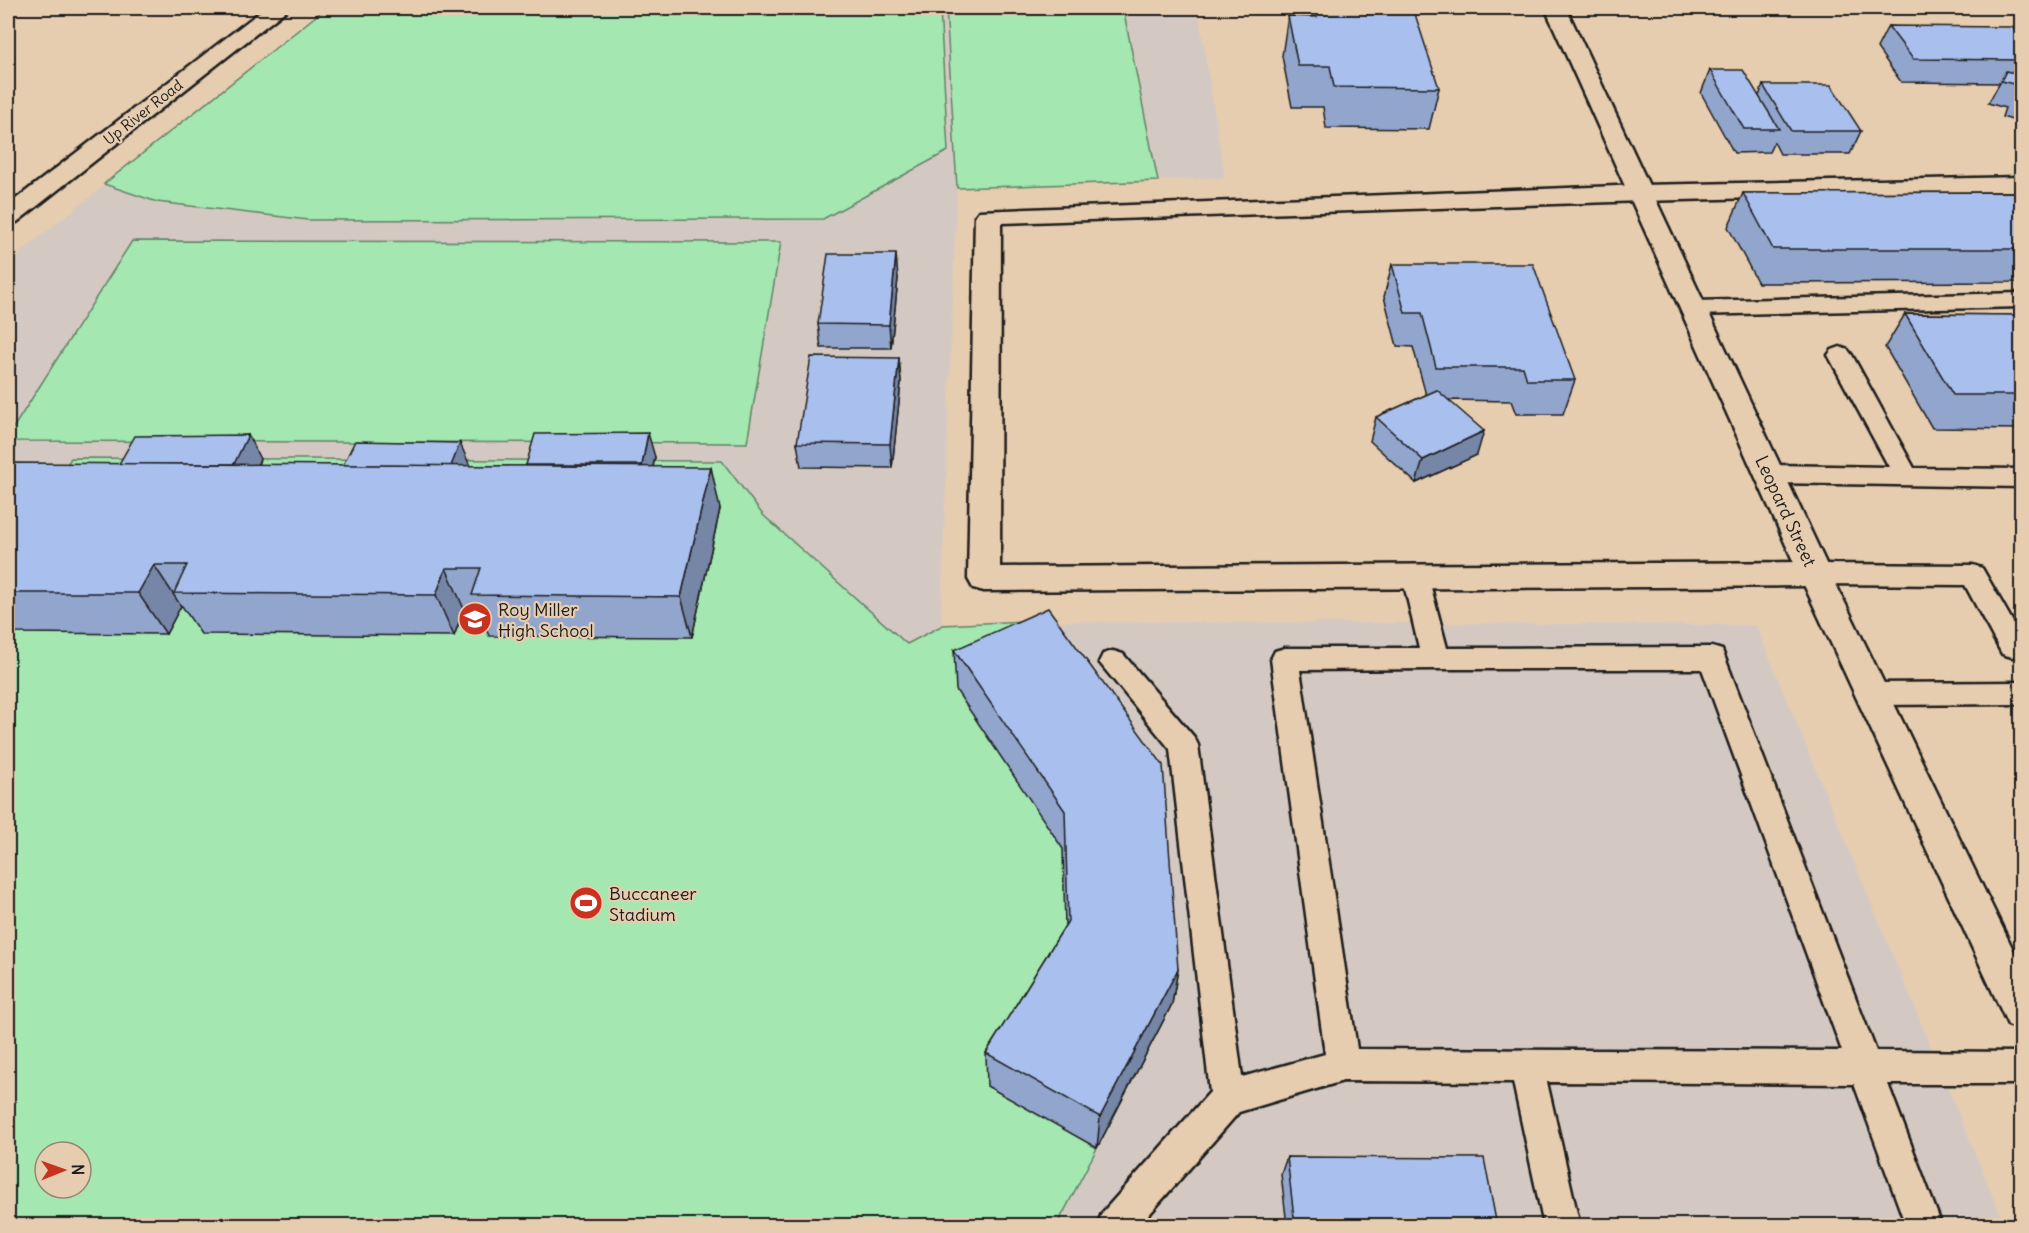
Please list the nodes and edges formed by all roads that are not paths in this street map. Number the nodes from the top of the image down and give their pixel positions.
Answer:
1 (278, 8) edge
2 (1555, 8) edge
3 (2022, 184) edge
4 (1642, 193) junction
5 (8, 217) edge
6 (2022, 300) edge
7 (1694, 308) junction
8 (1840, 355) dead end
9 (1769, 474) junction
10 (1906, 476) junction
11 (2022, 478) edge
12 (1815, 574) junction
13 (1415, 576) junction
14 (2018, 652) edge
15 (1436, 659) junction
16 (1113, 663) dead end
17 (2022, 693) edge
18 (1871, 694) junction
19 (2022, 1012) edge
20 (1343, 1065) junction
21 (1526, 1065) junction
22 (1863, 1068) junction
23 (2022, 1068) edge
24 (1228, 1098) junction
25 (1115, 1226) edge
26 (1562, 1226) edge
27 (1924, 1226) edge

1 - 5 street, Up River Road
2 - 4 street, Leopard Street
3 - 4 street
4 - 7 street, Leopard Street
4 - 13 street
6 - 7 lane
7 - 9 street, Leopard Street
8 - 10 lane
9 - 10 lane
9 - 12 street, Leopard Street
10 - 11 lane
12 - 13 street
12 - 14 lane
12 - 18 street, Leopard Street
13 - 15 lane
15 - 20 lane
15 - 22 lane
16 - 24 lane
17 - 18 lane
18 - 19 street, Leopard Street
20 - 21 lane
20 - 24 lane
21 - 22 lane
21 - 26 lane
22 - 23 lane
22 - 27 lane
24 - 25 lane

